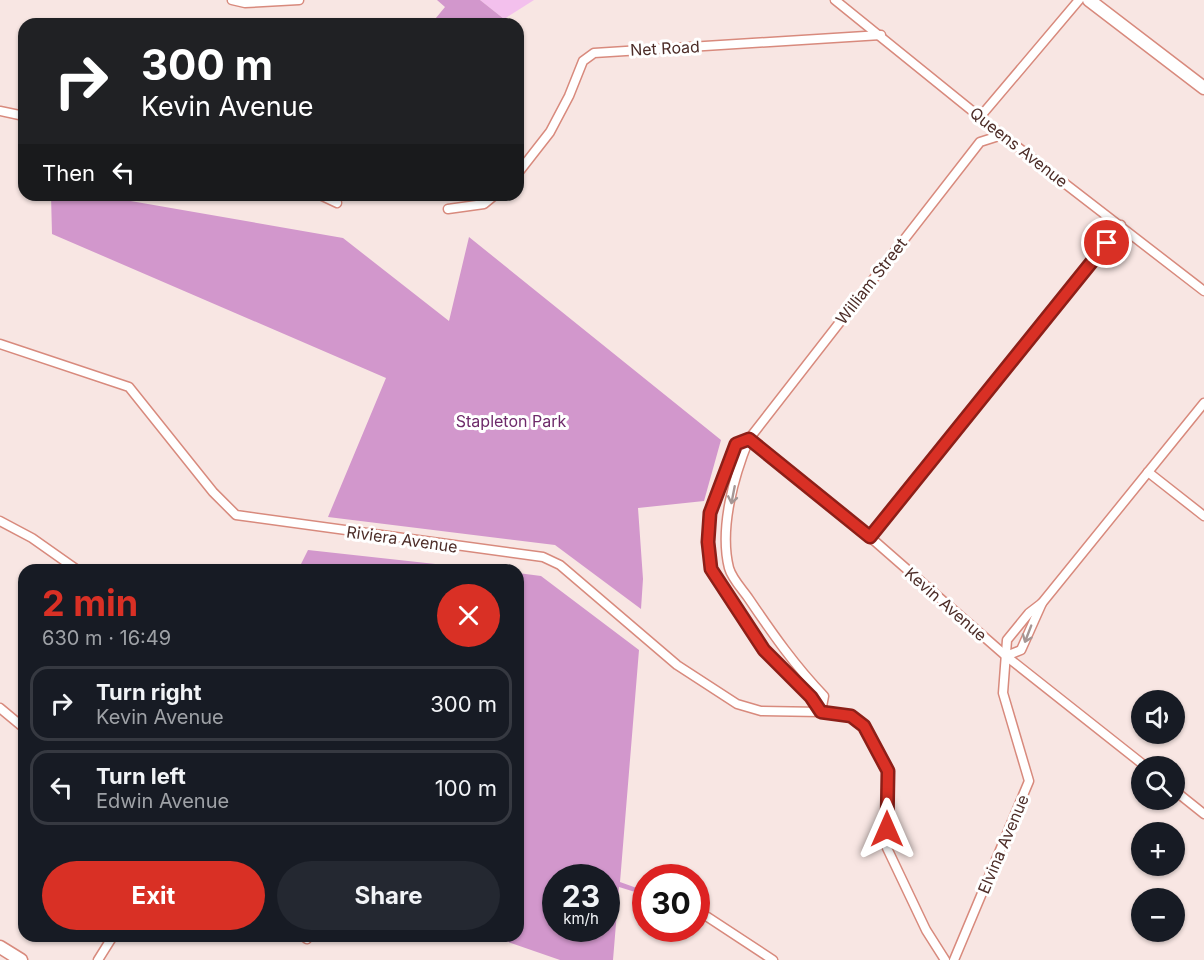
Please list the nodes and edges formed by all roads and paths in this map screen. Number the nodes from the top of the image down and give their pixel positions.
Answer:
1 (232, 0) edge
2 (299, 0) edge
3 (835, 0) edge
4 (1079, 0) edge
5 (1089, 0) edge
6 (881, 35) junction
7 (1204, 87) edge
8 (0, 111) edge
9 (18, 115) edge
10 (980, 117) junction
11 (1002, 135) junction
12 (524, 165) edge
13 (333, 201) edge
14 (488, 201) edge
15 (337, 203) dead end
16 (448, 209) dead end
17 (1121, 225) junction
18 (1204, 291) edge
19 (0, 344) edge
20 (1204, 404) edge
21 (749, 439) junction
22 (1148, 472) junction
23 (1204, 516) edge
24 (0, 521) edge
25 (870, 537) junction
26 (69, 564) edge
27 (1042, 603) junction
28 (1006, 656) junction
29 (0, 708) edge
30 (821, 712) junction
31 (18, 723) edge
32 (1132, 756) edge
33 (1185, 799) edge
34 (1204, 814) edge
35 (710, 919) edge
36 (109, 942) edge
37 (0, 947) edge
38 (21, 960) edge
39 (98, 960) edge
40 (772, 960) edge
41 (945, 960) edge
42 (954, 960) edge

1 - 2 street
3 - 6 street, Queens Avenue
4 - 10 street
5 - 7 street
6 - 10 street, Queens Avenue
6 - 12 street, Net Road
8 - 9 street
10 - 11 street, Queens Avenue
11 - 17 street, Queens Avenue
11 - 21 street, William Street
13 - 15 street
14 - 16 street
17 - 18 street, Queens Avenue
17 - 25 street
19 - 30 street, Riviera Avenue
20 - 22 street, Elvina Avenue
21 - 25 street, Kevin Avenue
21 -> 30 street
21 - 30 street
22 - 23 street
22 - 27 street, Elvina Avenue
24 - 26 street
25 - 28 street, Kevin Avenue
27 -> 28 street, Elvina Avenue
27 - 28 street, Elvina Avenue
28 - 32 street, Kevin Avenue
28 - 42 street, Elvina Avenue
29 - 31 street
30 - 41 street, Riviera Avenue
33 - 34 street
35 - 40 street
36 - 39 street
37 - 38 street

